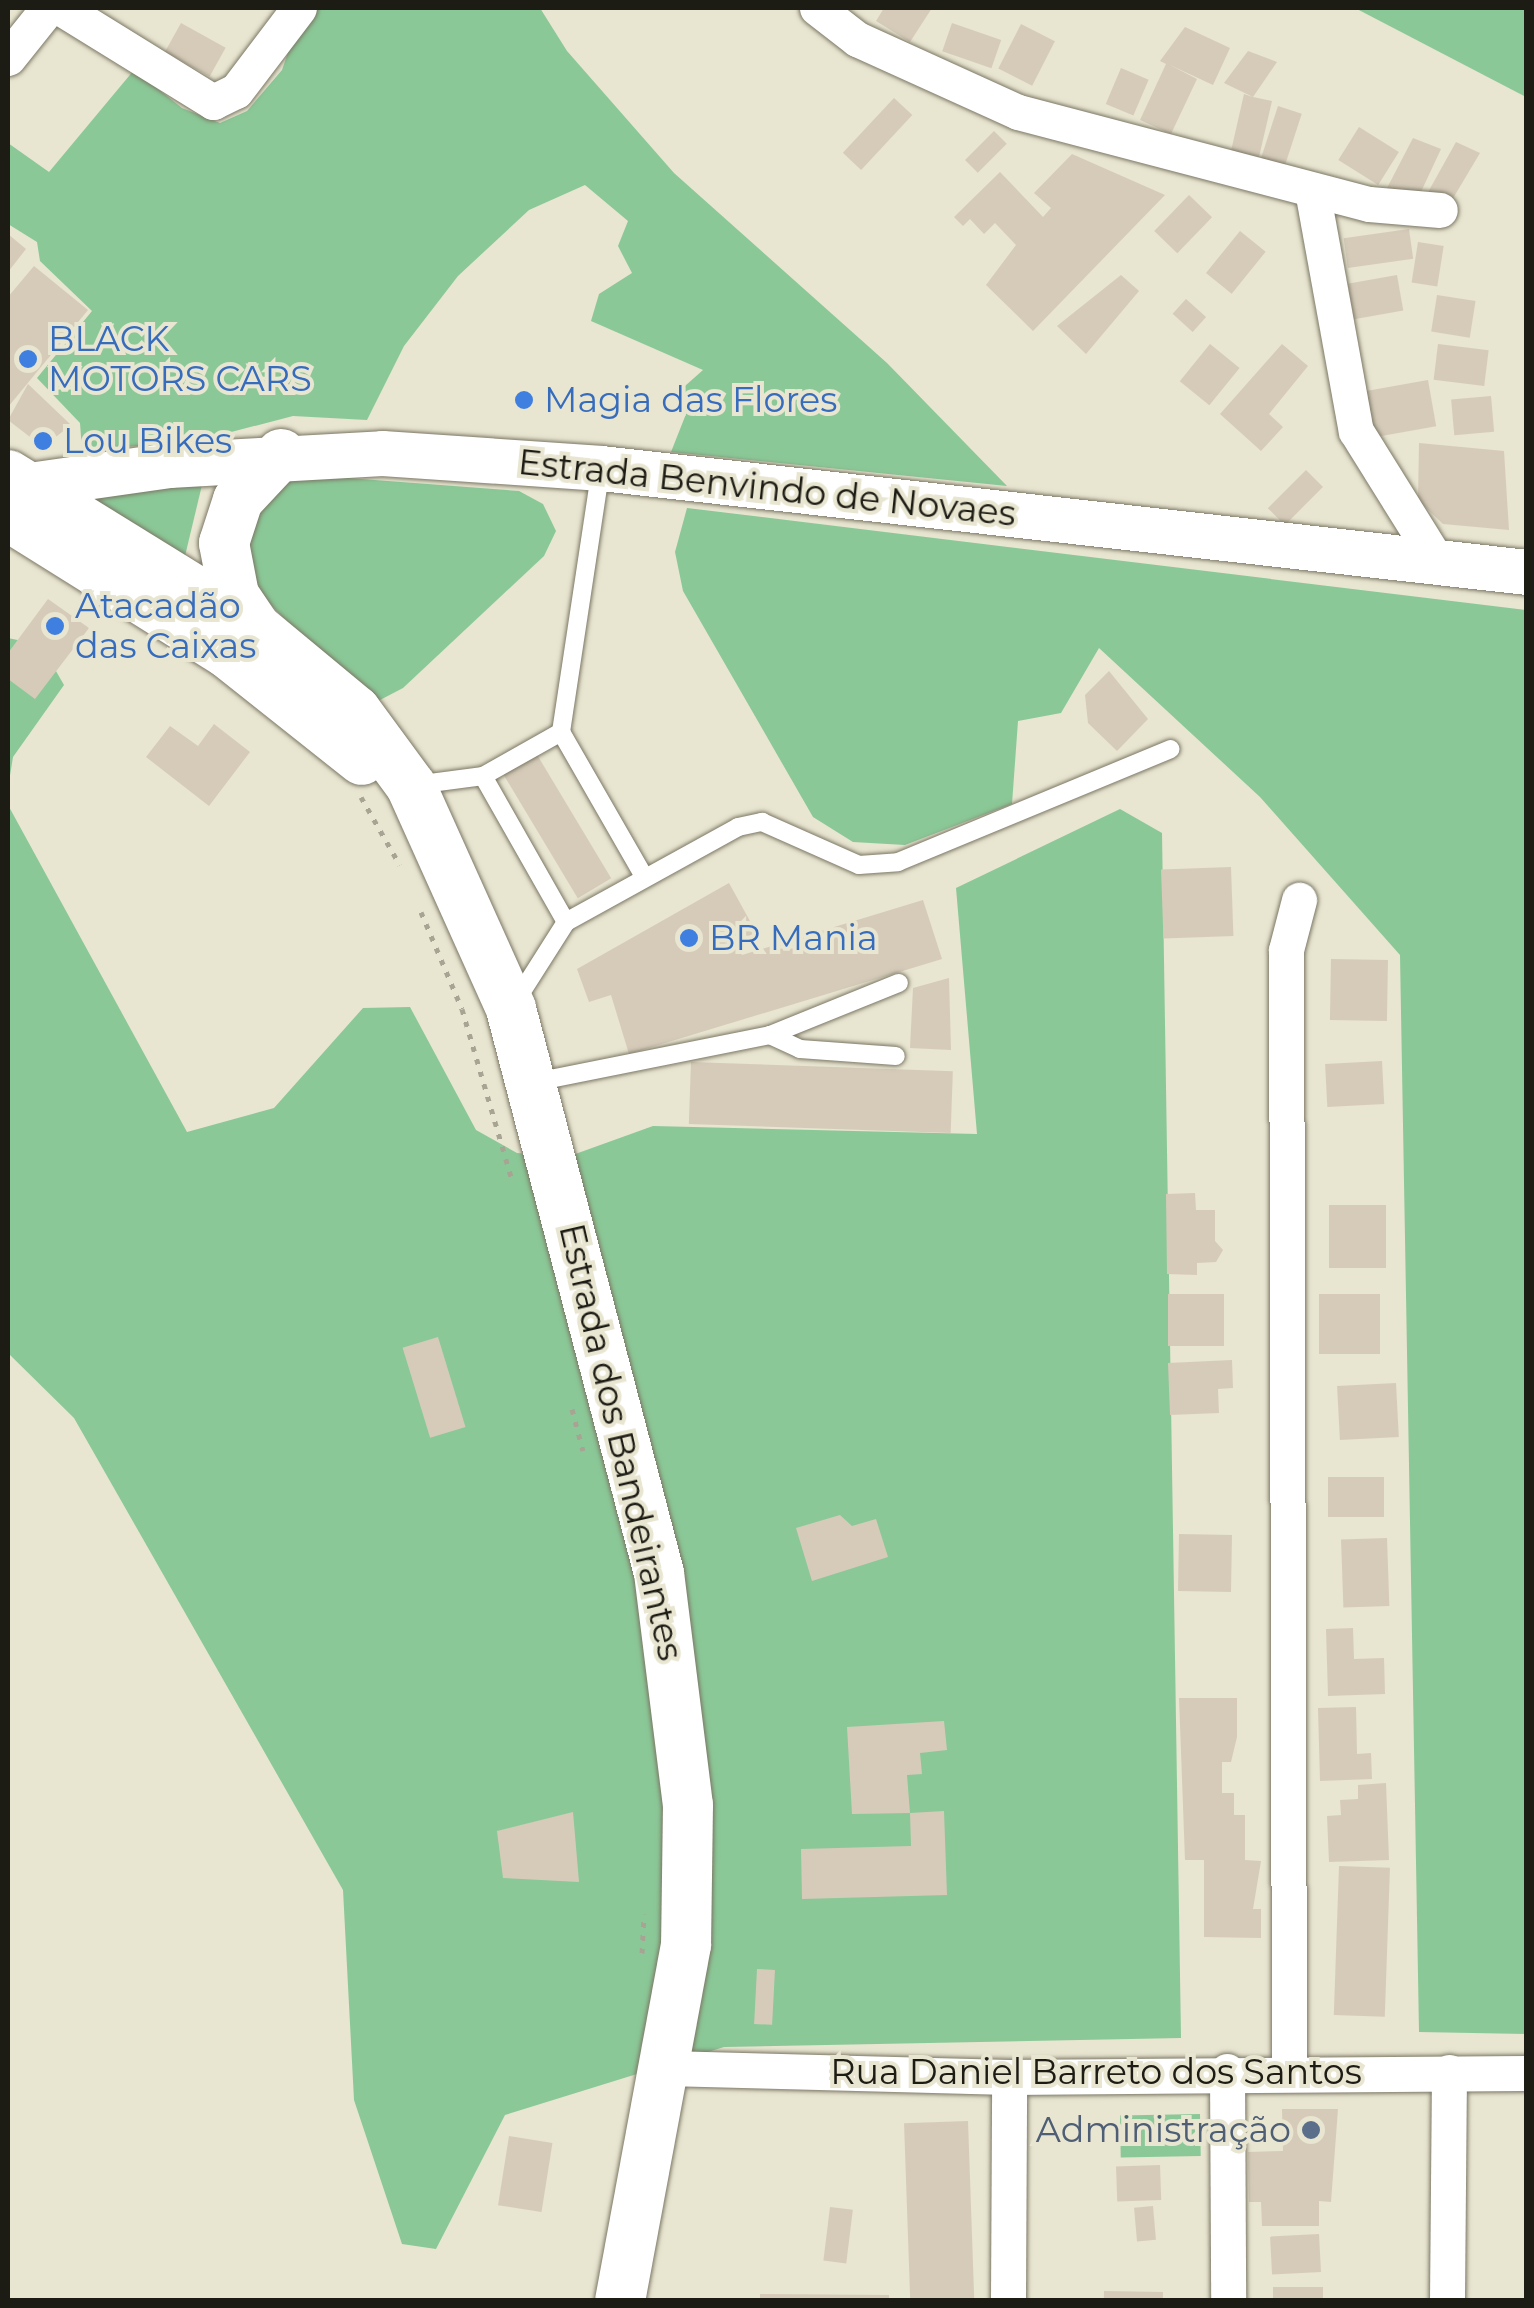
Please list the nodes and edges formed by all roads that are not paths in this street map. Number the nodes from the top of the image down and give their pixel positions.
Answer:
1 (48, 8) edge
2 (62, 8) edge
3 (298, 8) edge
4 (817, 8) edge
5 (8, 58) edge
6 (1312, 190) junction
7 (1440, 210) dead end
8 (282, 454) junction
9 (601, 468) junction
10 (13, 491) edge
11 (1437, 561) junction
12 (1526, 572) edge
13 (256, 628) junction
14 (561, 732) junction
15 (1171, 749) dead end
16 (483, 776) junction
17 (410, 786) junction
18 (420, 855) junction
19 (646, 878) junction
20 (1299, 900) dead end
21 (566, 922) junction
22 (900, 983) dead end
23 (511, 1009) junction
24 (770, 1035) junction
25 (896, 1056) dead end
26 (532, 1082) junction
27 (666, 2068) junction
28 (1289, 2070) junction
29 (1227, 2071) junction
30 (1449, 2072) junction
31 (1526, 2073) edge
32 (1009, 2077) junction
33 (620, 2300) edge
34 (1008, 2300) edge
35 (1228, 2300) edge
36 (1448, 2300) edge

1 - 5 street
2 - 3 street
4 - 6 street
6 - 7 street
6 - 11 street
8 - 9 street, Estrada Benvindo de Novaes
8 - 10 street, Estrada Benvindo de Novaes
8 - 13 main road
9 - 11 street, Estrada Benvindo de Novaes
9 - 14 lane
10 - 13 main road, Estrada dos Bandeirantes
10 - 18 main road, Estrada dos Bandeirantes
11 - 12 street, Estrada Benvindo de Novaes
13 - 17 main road, Estrada dos Bandeirantes
14 - 16 lane
14 - 19 lane
15 - 19 lane
16 - 17 lane
16 - 21 lane
17 - 18 main road, Estrada dos Bandeirantes
18 - 23 main road, Estrada dos Bandeirantes
19 - 21 lane
20 - 28 street
21 - 23 lane
22 - 24 lane
23 - 26 main road, Estrada dos Bandeirantes
24 - 25 lane
24 - 26 lane
26 - 27 main road, Estrada dos Bandeirantes
27 - 32 street, Rua Daniel Barreto dos Santos
27 - 33 main road, Estrada dos Bandeirantes
28 - 29 street, Rua Daniel Barreto dos Santos
28 - 30 street, Rua Daniel Barreto dos Santos
29 - 32 street, Rua Daniel Barreto dos Santos
29 - 35 street
30 - 31 street, Rua Daniel Barreto dos Santos
30 - 36 street
32 - 34 street

